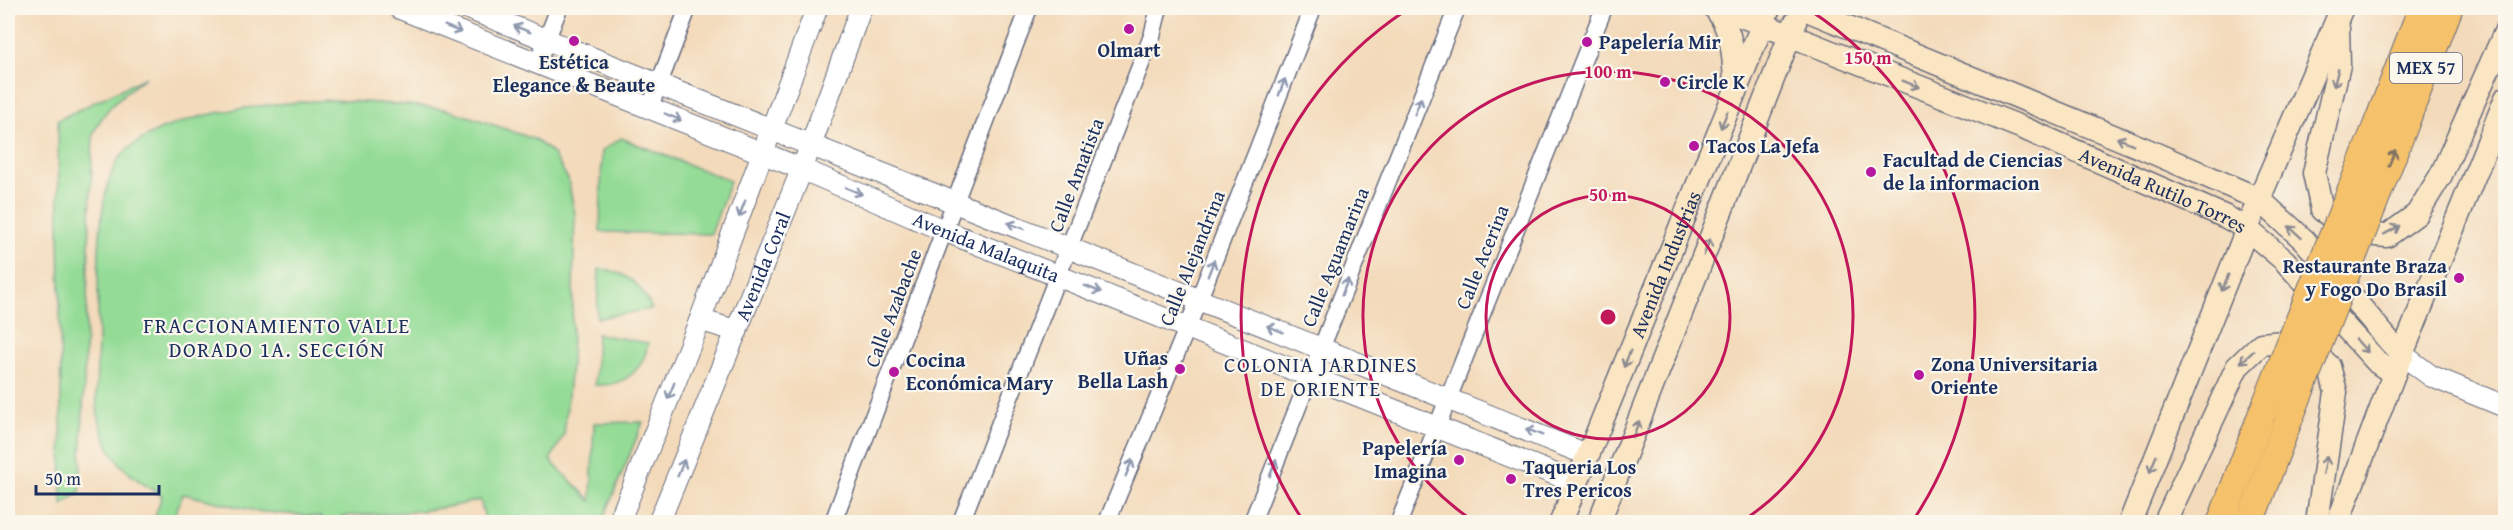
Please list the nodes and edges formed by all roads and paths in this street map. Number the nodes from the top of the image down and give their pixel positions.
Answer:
1 (399, 8) edge
2 (467, 8) edge
3 (559, 8) edge
4 (688, 8) edge
5 (817, 8) edge
6 (861, 8) edge
7 (1029, 8) edge
8 (1159, 8) edge
9 (1313, 8) edge
10 (1457, 8) edge
11 (1604, 8) edge
12 (1715, 8) edge
13 (1720, 8) edge
14 (1802, 8) edge
15 (2422, 8) edge
16 (2449, 8) edge
17 (424, 12) edge
18 (2340, 14) edge
19 (1766, 16) edge
20 (2505, 30) edge
21 (1790, 36) junction
22 (547, 39) junction
23 (537, 64) junction
24 (659, 84) junction
25 (1735, 93) junction
26 (2505, 98) edge
27 (650, 107) junction
28 (2390, 125) junction
29 (771, 129) junction
30 (811, 145) junction
31 (763, 154) junction
32 (802, 169) junction
33 (2259, 199) junction
34 (956, 202) junction
35 (2247, 229) junction
36 (945, 231) junction
37 (1071, 247) junction
38 (1059, 275) junction
39 (1199, 299) junction
40 (700, 320) junction
41 (1187, 327) junction
42 (738, 331) junction
43 (1321, 348) junction
44 (2399, 364) junction
45 (1310, 376) junction
46 (1449, 398) junction
47 (2505, 407) edge
48 (1437, 426) junction
49 (1588, 454) junction
50 (1577, 483) junction
51 (619, 522) edge
52 (659, 522) edge
53 (832, 522) edge
54 (961, 522) edge
55 (1107, 522) edge
56 (1252, 522) edge
57 (1399, 522) edge
58 (1561, 522) edge
59 (1600, 522) edge
60 (2130, 522) edge
61 (2165, 522) edge
62 (2221, 522) edge
63 (2250, 522) edge
64 (2317, 522) edge
65 (2338, 522) edge

1 - 17 street, Avenida Malaquita
22 -> 2 street, Avenida Malaquita
3 - 22 street
4 - 24 street
5 - 29 street, Avenida Coral
6 - 30 street, Avenida Coral
7 - 34 street, Calle Azabache
8 - 37 street, Calle Amatista
39 -> 9 street, Calle Alejandrina
43 -> 10 street, Calle Aguamarina
11 - 46 street, Calle Acerina
12 - 25 main road
13 - 19 main road, Avenida Rutilo Torres
14 - 21 main road, Avenida Industrias
33 -> 14 main road, Avenida Rutilo Torres
15 - 28 highway, MEX 57
16 - 28 highway, MEX 57
17 -> 23 street, Avenida Malaquita
18 -> 20 main road
18 - 33 main road
19 - 21 main road, Avenida Rutilo Torres
19 - 25 main road, Avenida Industrias
21 -> 35 main road, Avenida Rutilo Torres
59 -> 21 main road, Avenida Industrias
22 - 23 street
22 - 24 street, Avenida Malaquita
23 - 27 street, Avenida Malaquita
24 - 27 street
24 - 29 street, Avenida Malaquita
25 -> 49 main road, Avenida Industrias
26 - 44 main road
27 -> 31 street, Avenida Malaquita
28 - 62 highway, MEX 57, bridge
63 -> 28 highway, MEX 57, bridge
29 - 30 street, Avenida Malaquita
29 - 31 street, Avenida Coral
30 - 32 street, Avenida Coral
30 - 34 street, Avenida Malaquita
31 - 32 street, Avenida Malaquita
31 -> 40 street, Avenida Coral
32 -> 36 street, Avenida Malaquita
32 - 42 street, Avenida Coral
33 - 35 main road
44 -> 33 main road, Avenida Rutilo Torres
34 - 36 street, Calle Azabache
37 -> 34 street, Avenida Malaquita
35 -> 44 main road, Avenida Rutilo Torres
35 -> 60 main road
36 - 38 street, Avenida Malaquita
36 - 53 street, Calle Azabache
37 - 38 street, Calle Amatista
37 - 39 street, Avenida Malaquita
38 -> 41 street, Avenida Malaquita
38 - 54 street, Calle Amatista
39 - 41 street, Calle Alejandrina
43 -> 39 street, Avenida Malaquita
40 - 42 street
40 -> 51 street, Avenida Coral
41 - 45 street, Avenida Malaquita
55 -> 41 street, Calle Alejandrina
52 -> 42 street, Avenida Coral
43 - 45 street, Calle Aguamarina
43 - 46 street, Avenida Malaquita
44 - 47 street
44 - 65 main road
45 - 48 street, Avenida Malaquita
56 -> 45 street, Calle Aguamarina
46 - 48 street, Calle Acerina
49 -> 46 street, Avenida Malaquita
48 - 50 street, Avenida Malaquita
48 - 57 street, Calle Acerina
49 - 50 main road, Avenida Industrias
50 - 58 main road, Avenida Industrias
64 -> 61 main road

